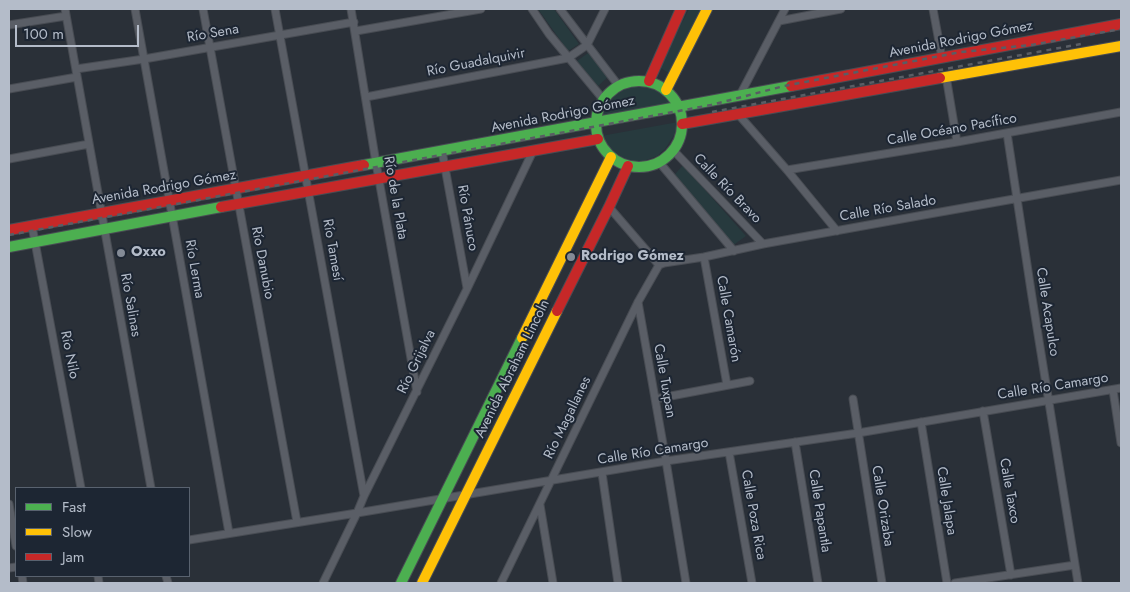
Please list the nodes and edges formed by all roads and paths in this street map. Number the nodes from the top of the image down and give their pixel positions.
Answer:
1 (135, 9) edge
2 (202, 9) edge
3 (276, 9) edge
4 (351, 9) edge
5 (481, 9) edge
6 (532, 9) edge
7 (560, 9) edge
8 (605, 9) edge
9 (681, 9) edge
10 (707, 9) edge
11 (785, 9) edge
12 (841, 9) edge
13 (933, 9) edge
14 (66, 12) edge
15 (779, 20) junction
16 (354, 22) junction
17 (1121, 24) edge
18 (9, 26) edge
19 (356, 32) junction
20 (280, 34) junction
21 (587, 45) junction
22 (1121, 46) edge
23 (209, 48) junction
24 (568, 58) junction
25 (942, 58) junction
26 (144, 59) junction
27 (76, 73) junction
28 (946, 76) junction
29 (649, 81) junction
30 (618, 85) junction
31 (9, 89) edge
32 (666, 90) junction
33 (740, 95) junction
34 (366, 97) junction
35 (603, 99) junction
36 (679, 107) junction
37 (1121, 112) edge
38 (738, 114) junction
39 (595, 123) junction
40 (682, 124) junction
41 (1007, 133) junction
42 (598, 139) junction
43 (957, 142) junction
44 (89, 144) junction
45 (673, 150) junction
46 (442, 151) junction
47 (533, 151) junction
48 (611, 157) junction
49 (9, 158) edge
50 (659, 162) junction
51 (376, 164) junction
52 (445, 166) junction
53 (628, 166) junction
54 (787, 170) junction
55 (305, 176) junction
56 (379, 179) junction
57 (1121, 180) edge
58 (236, 189) junction
59 (308, 192) junction
60 (1018, 199) junction
61 (169, 201) junction
62 (238, 204) junction
63 (609, 207) junction
64 (101, 214) junction
65 (172, 216) junction
66 (32, 226) junction
67 (9, 230) edge
68 (104, 230) junction
69 (837, 231) junction
70 (35, 242) junction
71 (763, 244) junction
72 (9, 247) edge
73 (734, 251) junction
74 (704, 257) junction
75 (659, 265) junction
76 (467, 289) junction
77 (638, 302) junction
78 (750, 381) dead end
79 (727, 386) junction
80 (1121, 388) edge
81 (1113, 390) junction
82 (417, 392) junction
83 (654, 399) junction
84 (853, 399) dead end
85 (1049, 401) junction
86 (983, 411) junction
87 (921, 422) junction
88 (858, 433) junction
89 (795, 442) junction
90 (1121, 443) edge
91 (729, 452) junction
92 (666, 461) junction
93 (602, 473) junction
94 (552, 481) junction
95 (81, 487) edge
96 (150, 487) edge
97 (466, 495) junction
98 (364, 496) junction
99 (441, 499) junction
100 (9, 504) edge
101 (540, 505) junction
102 (357, 513) junction
103 (298, 522) junction
104 (229, 533) junction
105 (15, 540) edge
106 (190, 540) edge
107 (1075, 565) junction
108 (1011, 575) junction
109 (323, 583) edge
110 (401, 583) edge
111 (422, 583) edge
112 (501, 583) edge
113 (553, 583) edge
114 (618, 583) edge
115 (686, 583) edge
116 (752, 583) edge
117 (818, 583) edge
118 (882, 583) edge
119 (947, 583) edge
120 (956, 583) edge
121 (1078, 583) edge

1 - 26 street, Río Lerma
2 - 23 street, Río Danubio
3 - 20 street, Río Tamesí
4 - 16 street, Río de la Plata
5 - 19 street
6 - 24 street
7 - 21 street
8 - 21 street
9 - 29 main road
10 - 32 main road
11 - 15 street
12 - 15 street
13 - 25 street
14 - 18 street
14 - 27 street, Río Salinas
15 - 33 street
16 - 19 street, Río de la Plata
16 - 20 street, Río Sena
17 - 25 main road, Avenida Rodrigo Gómez
19 - 34 street, Río de la Plata
20 - 23 street, Río Sena
20 - 55 street, Río Tamesí
21 - 24 street, Río Guadalquivir
21 - 30 street
22 - 28 main road
23 - 26 street, Río Sena
23 - 58 street, Río Danubio
24 - 34 street, Río Guadalquivir
24 - 35 street
25 - 33 main road, Avenida Rodrigo Gómez
26 - 27 street, Río Sena
26 - 61 street, Río Lerma
27 - 31 street, Río Sena
27 - 44 street, Río Salinas
28 - 38 main road
28 - 43 street
29 - 30 main road
29 - 32 main road
30 - 35 main road
32 - 36 main road
33 - 36 main road, Avenida Rodrigo Gómez
34 - 51 street, Río de la Plata
35 - 39 main road
36 - 39 main road, Avenida Rodrigo Gómez
36 - 40 main road
37 - 41 street, Calle Océano Pacífico
38 - 40 main road
38 - 54 street
39 - 42 main road
39 - 46 main road, Avenida Rodrigo Gómez
40 - 45 main road
41 - 43 street, Calle Océano Pacífico
41 - 60 street, Calle Acapulco
42 - 47 main road, Avenida Rodrigo Gómez
42 - 48 main road
43 - 54 street, Calle Océano Pacífico
44 - 49 street
44 - 64 street, Río Salinas
45 - 50 main road
45 - 71 street, Calle Río Bravo
46 - 51 main road, Avenida Rodrigo Gómez
46 - 52 street, Río Pánuco
47 - 52 main road, Avenida Rodrigo Gómez
47 - 76 street, Río Grijalva
48 - 53 main road
48 - 99 main road
50 - 53 main road
50 - 73 street
51 - 55 main road, Avenida Rodrigo Gómez
51 - 56 street, Río de la Plata
52 - 56 main road, Avenida Rodrigo Gómez
52 - 76 street, Río Pánuco
53 - 63 main road, Avenida Abraham Lincoln
54 - 69 street
55 - 58 main road, Avenida Rodrigo Gómez
55 - 59 street, Río Tamesí
56 - 59 main road, Avenida Rodrigo Gómez
56 - 82 street, Río de la Plata
57 - 60 street, Calle Río Salado
58 - 61 main road, Avenida Rodrigo Gómez
58 - 62 street, Río Danubio
59 - 62 main road, Avenida Rodrigo Gómez
59 - 98 street, Río Tamesí
60 - 69 street, Calle Río Salado
60 - 85 street, Calle Acapulco
61 - 64 main road, Avenida Rodrigo Gómez
61 - 65 street, Río Lerma
62 - 65 main road, Avenida Rodrigo Gómez
62 - 103 street, Río Danubio
63 - 75 street
63 - 97 main road, Avenida Abraham Lincoln
64 - 66 main road, Avenida Rodrigo Gómez
64 - 68 street, Río Salinas
65 - 68 main road, Avenida Rodrigo Gómez
65 - 104 street, Río Lerma
66 - 67 main road, Avenida Rodrigo Gómez
66 - 70 street, Río Nilo
68 - 70 main road, Avenida Rodrigo Gómez
68 - 96 street, Río Salinas
69 - 71 street, Calle Río Salado
70 - 72 main road, Avenida Rodrigo Gómez
70 - 95 street, Río Nilo
71 - 73 street, Calle Río Salado
73 - 74 street, Calle Río Salado
74 - 75 street, Calle Río Salado
74 - 79 street, Calle Camarón
75 - 77 street, Río Magallanes
76 - 82 street, Río Grijalva
77 - 83 street, Calle Tuxpan
77 - 94 street, Río Magallanes
78 - 79 street
79 - 83 street
80 - 81 street, Calle Río Camargo
81 - 85 street, Calle Río Camargo
81 - 90 street
82 - 98 street, Río Grijalva
83 - 92 street, Calle Tuxpan
84 - 88 street, Calle Orizaba
85 - 86 street, Calle Río Camargo
85 - 107 street, Calle Acapulco
86 - 87 street, Calle Río Camargo
86 - 108 street, Calle Taxco
87 - 88 street, Calle Río Camargo
87 - 119 street, Calle Jalapa
88 - 89 street, Calle Río Camargo
88 - 118 street, Calle Orizaba
89 - 91 street, Calle Río Camargo
89 - 117 street, Calle Papantla
91 - 92 street, Calle Río Camargo
91 - 116 street, Calle Poza Rica
92 - 93 street, Calle Río Camargo
92 - 115 street, Calle Tuxpan
93 - 94 street, Calle Río Camargo
93 - 114 street
94 - 97 street, Calle Río Camargo
94 - 101 street, Río Magallanes
97 - 99 street, Calle Río Camargo
97 - 111 main road, Avenida Abraham Lincoln
98 - 102 street, Río Grijalva
99 - 102 street, Calle Río Camargo
99 - 110 main road
100 - 105 street
101 - 112 street, Río Magallanes
101 - 113 street
102 - 103 street, Calle Río Camargo
102 - 109 street, Río Grijalva
103 - 104 street, Calle Río Camargo
104 - 106 street, Calle Río Camargo
107 - 108 street
107 - 121 street, Calle Acapulco
108 - 120 street

